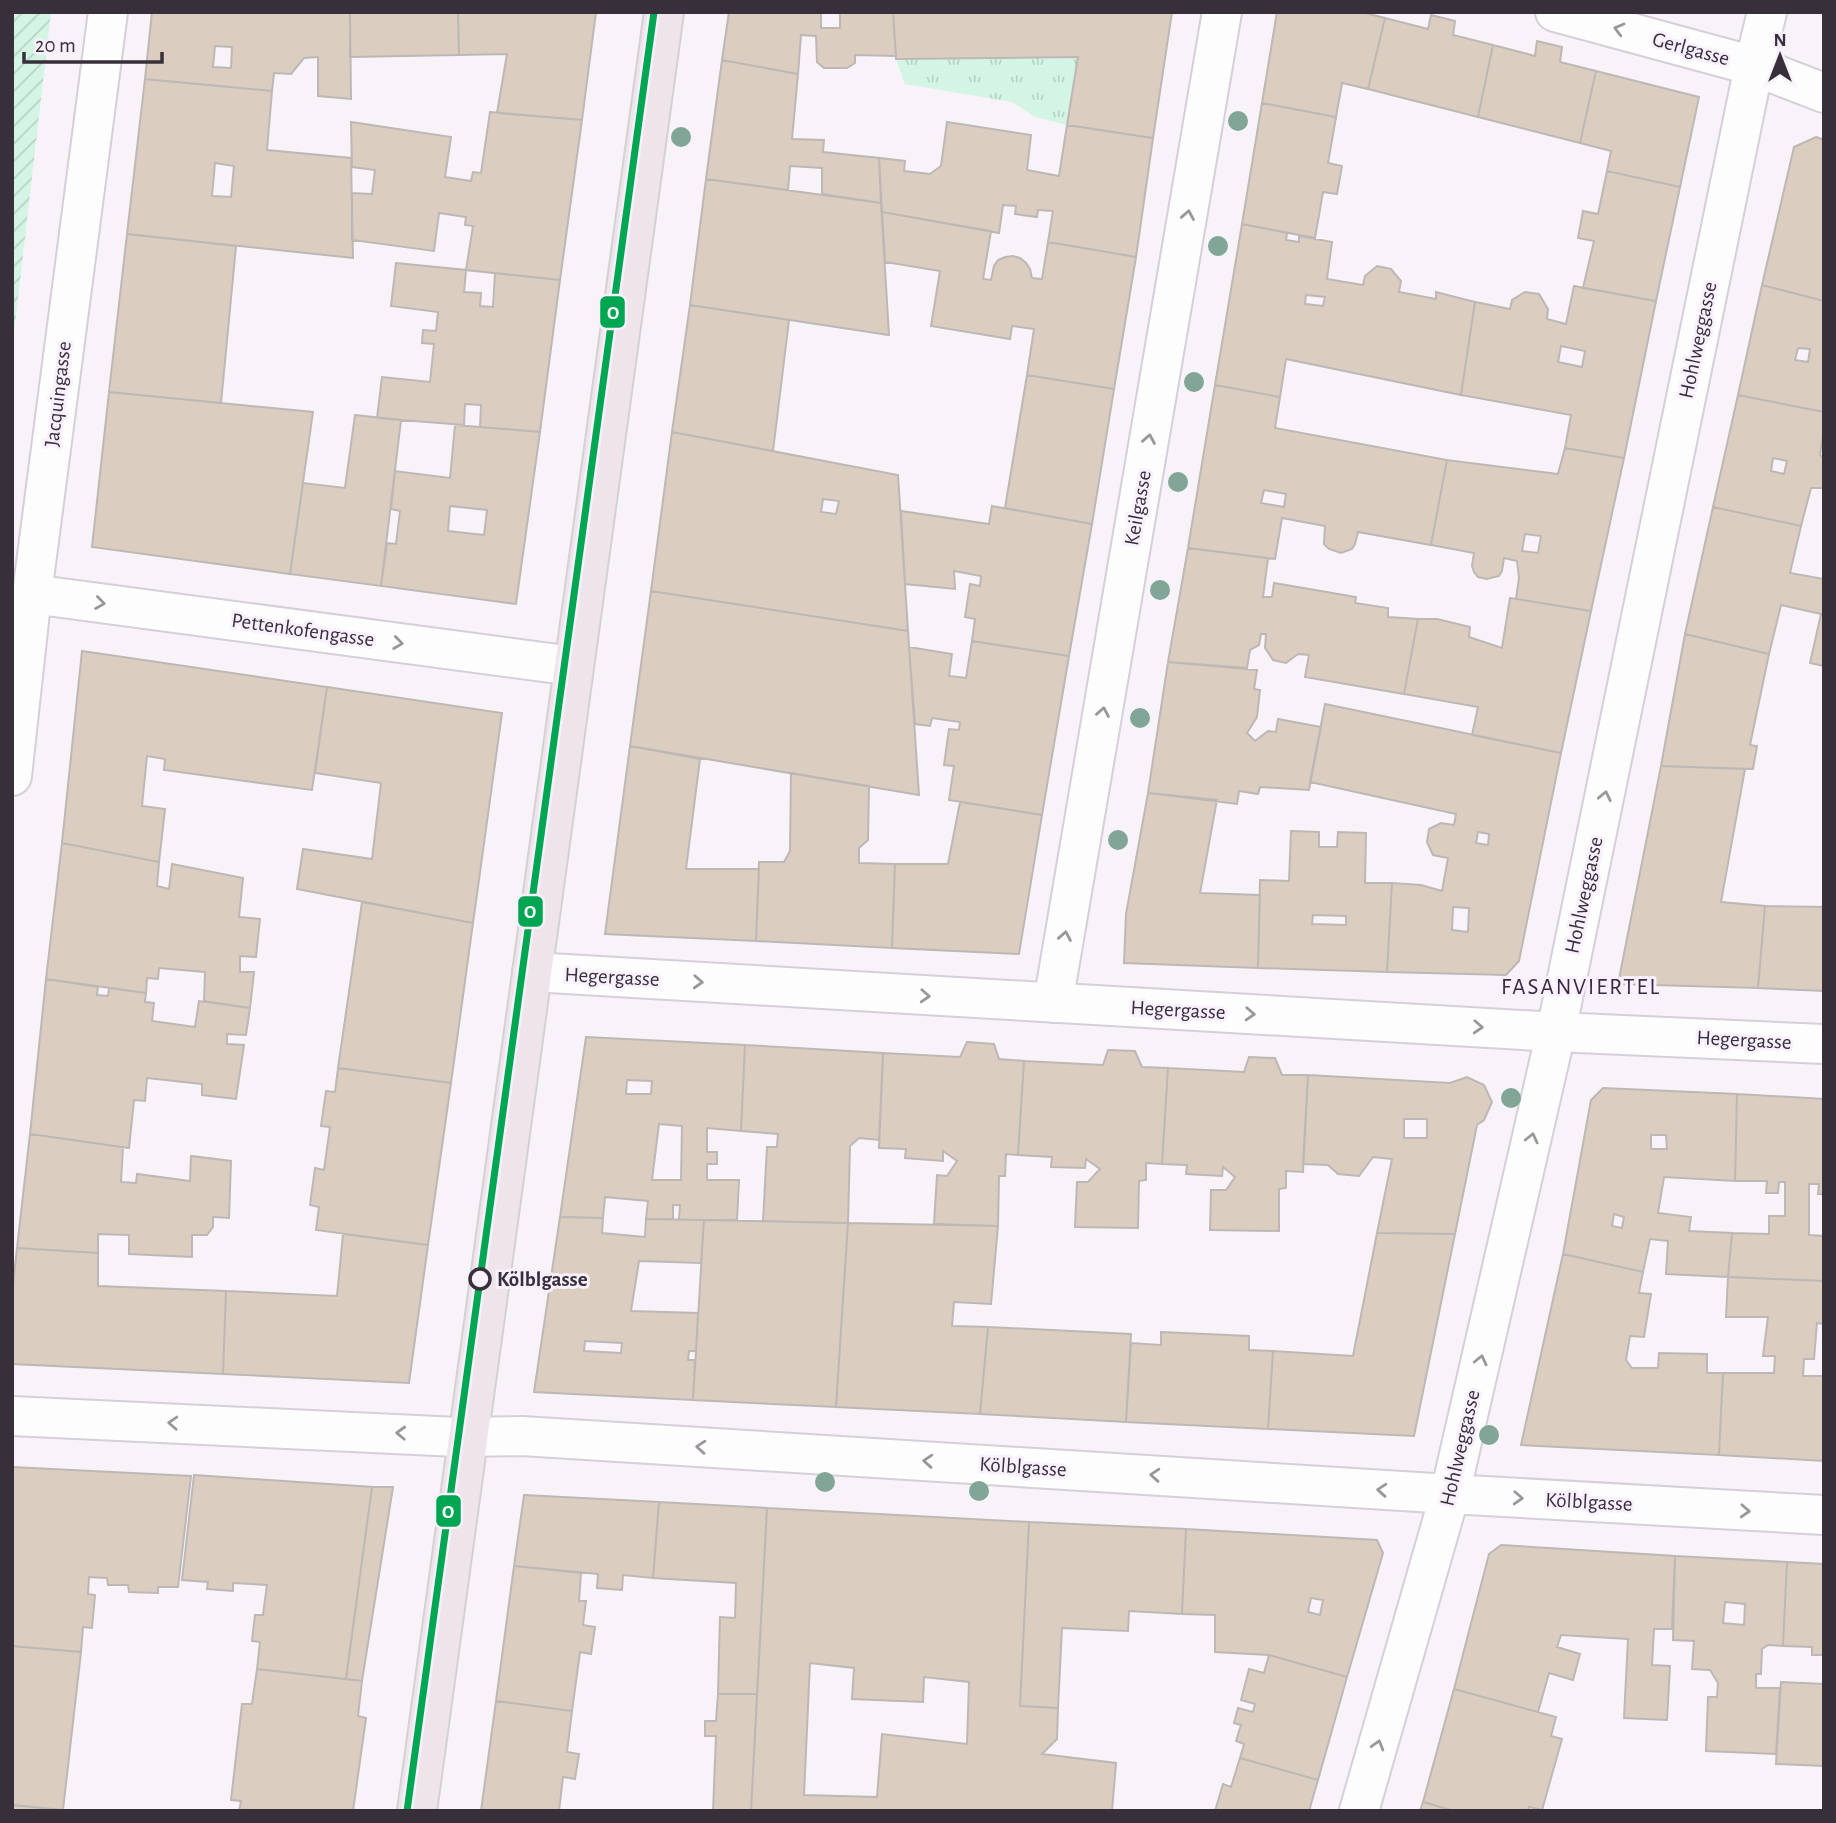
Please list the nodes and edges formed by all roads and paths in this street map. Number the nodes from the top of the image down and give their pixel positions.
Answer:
1 (108, 12) edge
2 (664, 12) edge
3 (1222, 12) edge
4 (1555, 12) edge
5 (1767, 12) edge
6 (1754, 66) junction
7 (1824, 93) edge
8 (32, 594) junction
9 (573, 666) junction
10 (12, 776) edge
11 (532, 972) junction
12 (1053, 1003) junction
13 (1556, 1031) junction
14 (1824, 1044) edge
15 (12, 1416) edge
16 (469, 1437) junction
17 (1450, 1494) junction
18 (1824, 1515) edge
19 (417, 1811) edge
20 (1359, 1811) edge

1 - 8 street, Jacquingasse
2 - 9 main road
12 -> 3 street, Keilgasse
6 -> 4 street, Gerlgasse
5 - 6 street, Hohlweggasse
6 - 7 street, Gerlgasse
13 -> 6 street, Hohlweggasse
8 -> 9 street, Pettenkofengasse
8 - 10 street, Jacquingasse
9 - 11 main road
11 -> 12 street, Hegergasse
11 - 16 main road
12 -> 13 street, Hegergasse
13 - 14 street, Hegergasse
17 -> 13 street, Hohlweggasse
16 -> 15 street, Kölblgasse
17 -> 16 street, Kölblgasse
16 - 19 main road
17 -> 18 street, Kölblgasse
20 -> 17 street, Hohlweggasse

